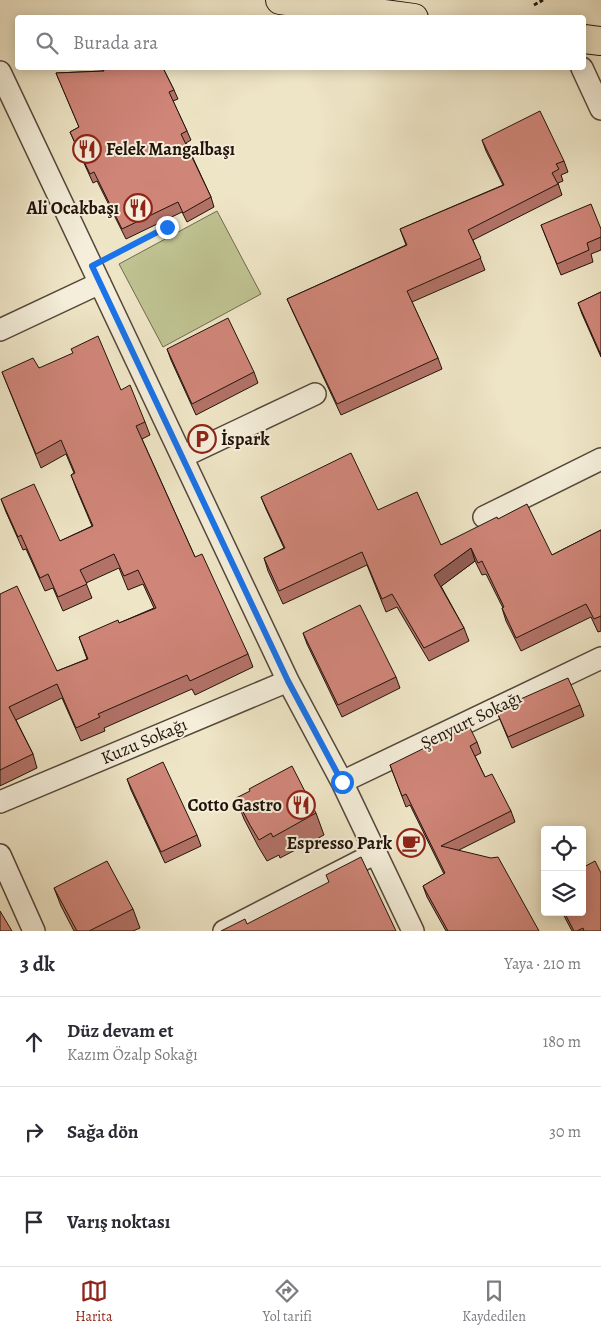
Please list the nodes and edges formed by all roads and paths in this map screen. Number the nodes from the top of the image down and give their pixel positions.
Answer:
1 (280, 0) edge
2 (543, 0) edge
3 (534, 5) dead end
4 (392, 15) edge
5 (586, 39) edge
6 (601, 41) edge
7 (583, 70) edge
8 (0, 72) edge
9 (601, 109) edge
10 (167, 227) dead end
11 (96, 274) junction
12 (0, 330) edge
13 (315, 394) dead end
14 (182, 457) junction
15 (601, 459) edge
16 (484, 517) dead end
17 (601, 658) edge
18 (288, 681) junction
19 (342, 782) junction
20 (0, 802) edge
21 (376, 852) junction
22 (0, 855) edge
23 (34, 931) edge
24 (224, 931) edge
25 (412, 931) edge

1 - 4 main road
2 - 3 path
5 - 6 main road
7 - 9 street
8 - 11 street
10 - 11 path
11 - 12 street
11 - 14 street
13 - 14 street
14 - 18 street
15 - 16 street
17 - 19 street, Şenyurt Sokağı
18 - 19 street
18 - 20 street, Kuzu Sokağı
19 - 21 street
21 - 24 street
21 - 25 street
22 - 23 street

